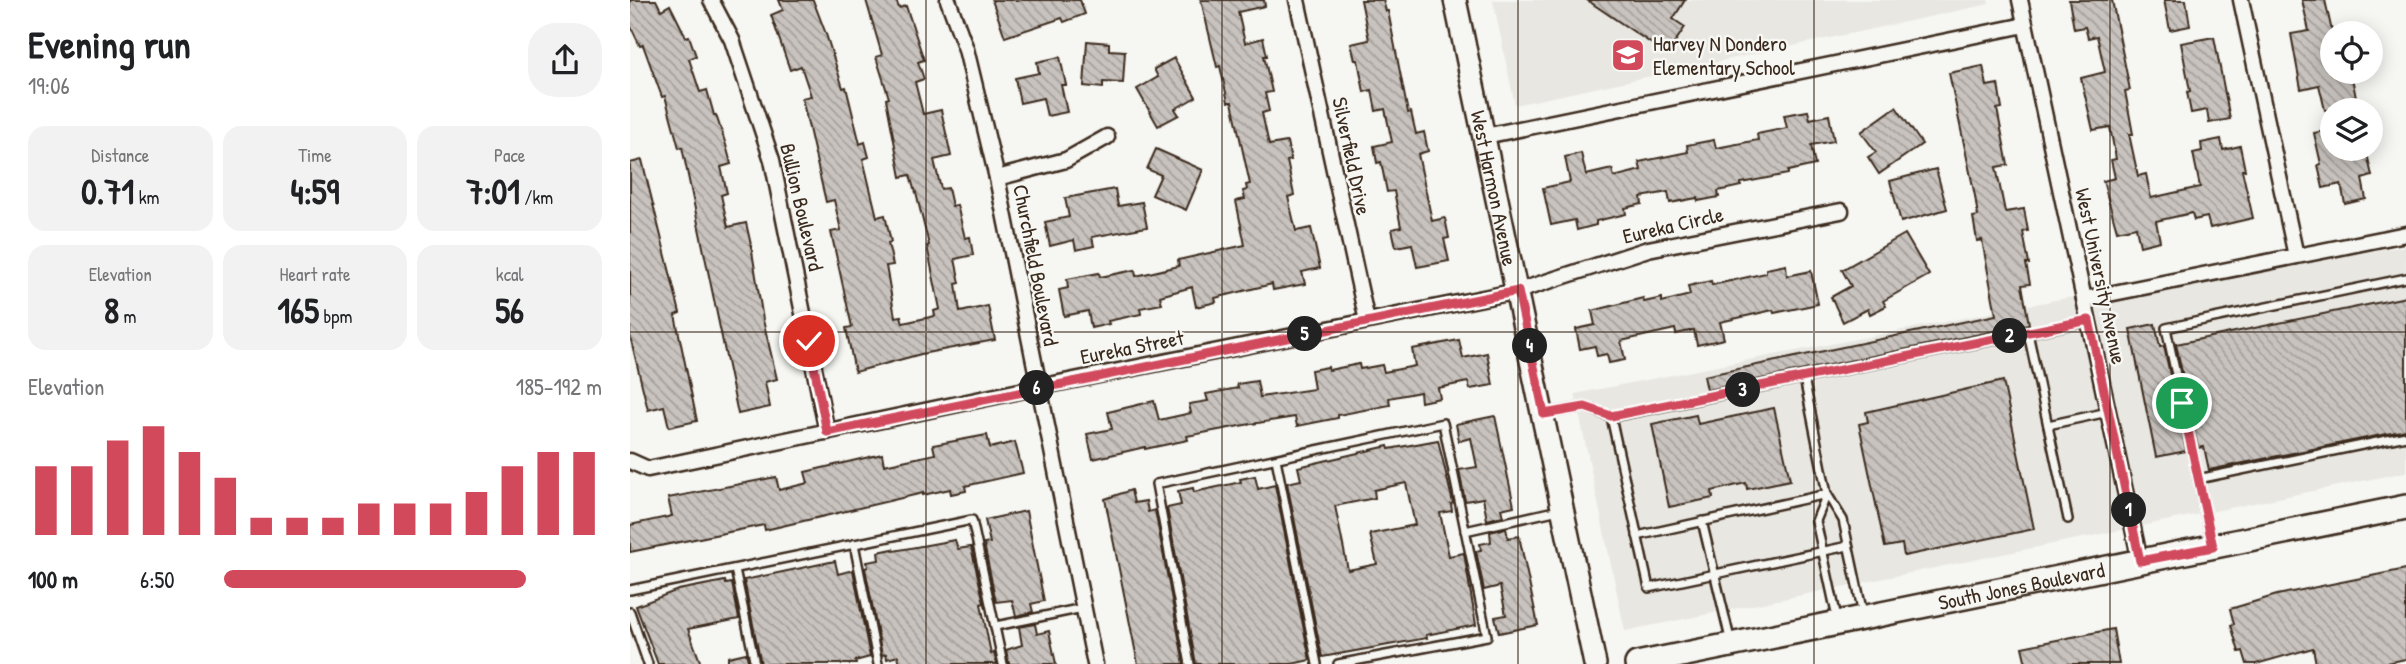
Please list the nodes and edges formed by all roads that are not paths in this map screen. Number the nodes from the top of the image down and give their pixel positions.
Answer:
1 (711, 0) edge
2 (948, 0) edge
3 (1297, 0) edge
4 (1455, 0) edge
5 (2020, 0) edge
6 (2241, 0) edge
7 (2025, 25) junction
8 (1485, 136) junction
9 (1107, 137) dead end
10 (997, 178) junction
11 (1841, 211) dead end
12 (2406, 234) edge
13 (2296, 256) junction
14 (2406, 278) edge
15 (1518, 291) junction
16 (2084, 299) junction
17 (2089, 320) junction
18 (1367, 321) junction
19 (2028, 332) junction
20 (1804, 378) junction
21 (1039, 387) junction
22 (2108, 412) junction
23 (1544, 414) junction
24 (1611, 416) junction
25 (2048, 425) junction
26 (827, 432) junction
27 (2406, 436) edge
28 (1276, 458) junction
29 (631, 462) edge
30 (2198, 479) junction
31 (1827, 494) junction
32 (2406, 507) edge
33 (1563, 509) junction
34 (2068, 519) dead end
35 (1702, 521) junction
36 (1465, 531) junction
37 (1637, 536) junction
38 (854, 544) junction
39 (1848, 545) junction
40 (2213, 547) junction
41 (1822, 551) junction
42 (2140, 561) junction
43 (735, 569) junction
44 (1714, 574) junction
45 (630, 590) edge
46 (1083, 608) junction
47 (630, 612) edge
48 (1864, 618) junction
49 (1838, 623) junction
50 (996, 626) junction
51 (1731, 645) junction
52 (648, 664) edge
53 (755, 664) edge
54 (878, 664) edge
55 (1003, 664) edge
56 (1094, 664) edge
57 (1190, 664) edge
58 (1317, 664) edge
59 (1338, 664) edge
60 (1595, 664) edge
61 (1637, 664) edge

1 - 26 street, Bullion Boulevard
2 - 10 street, Churchfield Boulevard
3 - 18 street, Silverfield Drive
4 - 8 main road, West Harmon Avenue
5 - 7 street, West University Avenue
6 - 13 street
7 - 8 street
7 - 16 street, West University Avenue
8 - 15 main road, West Harmon Avenue
9 - 10 street
10 - 21 street, Churchfield Boulevard
11 - 15 street, Eureka Circle
12 - 13 street
13 - 16 street
14 - 30 lane
15 - 18 street, Eureka Street
15 - 23 main road, West Harmon Avenue
16 - 17 street, West University Avenue
17 - 19 lane
17 - 22 street, West University Avenue
18 - 21 street, Eureka Street
19 - 20 lane
19 - 25 lane
20 - 24 lane
20 - 31 lane
21 - 26 street, Eureka Street
21 - 46 street, Churchfield Boulevard
22 - 25 lane
22 - 42 street, West University Avenue
23 - 24 lane
23 - 33 main road, West Harmon Avenue
24 - 37 lane
25 - 34 lane
26 - 29 street, Eureka Street
27 - 30 lane
28 - 36 lane
28 - 57 lane
28 - 58 lane
30 - 40 lane
31 - 35 lane
31 - 39 lane
31 - 41 lane
32 - 40 main road, South Jones Boulevard
33 - 36 lane
33 - 60 main road, West Harmon Avenue
35 - 37 lane
35 - 44 lane
36 - 59 lane
37 - 44 lane
38 - 43 lane
38 - 50 lane
38 - 54 lane
39 - 41 lane
39 - 48 lane
40 - 42 main road, South Jones Boulevard
41 - 44 lane
41 - 49 lane
42 - 48 main road, South Jones Boulevard
43 - 45 lane
43 - 53 lane
44 - 51 lane
46 - 50 lane
46 - 56 street, Churchfield Boulevard
47 - 52 lane
48 - 49 main road, South Jones Boulevard
49 - 51 main road, South Jones Boulevard
50 - 55 lane
51 - 61 main road, South Jones Boulevard

